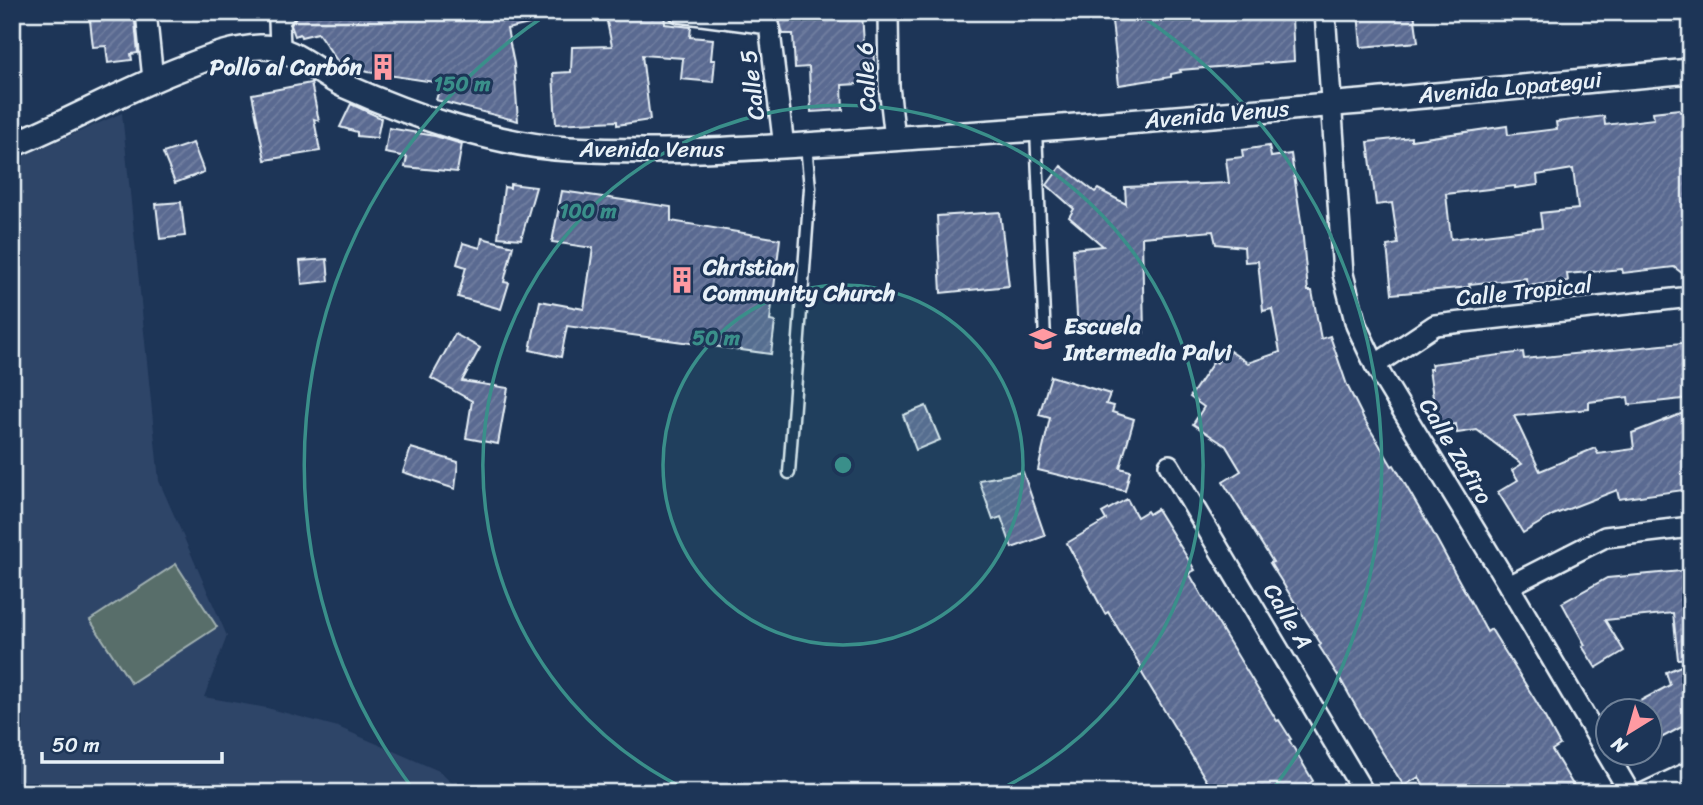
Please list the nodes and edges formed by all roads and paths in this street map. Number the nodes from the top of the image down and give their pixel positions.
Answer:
1 (146, 12) edge
2 (286, 12) edge
3 (679, 12) edge
4 (888, 12) edge
5 (1325, 12) edge
6 (280, 48) junction
7 (1691, 71) edge
8 (153, 79) junction
9 (1330, 104) junction
10 (1036, 129) junction
11 (894, 139) junction
12 (12, 145) edge
13 (795, 146) junction
14 (1691, 298) edge
15 (1045, 340) dead end
16 (1375, 365) junction
17 (1169, 465) dead end
18 (789, 473) dead end
19 (1691, 527) edge
20 (1509, 586) junction
21 (1691, 771) edge
22 (1364, 793) edge
23 (1630, 793) edge
24 (1644, 793) edge

1 - 8 street
2 - 6 street
3 - 13 street, Calle 5
4 - 11 street, Calle 6
5 - 9 street, Calle Zafiro
6 - 8 street
6 - 13 street, Avenida Venus
7 - 9 street, Avenida Lopategui
8 - 12 street
9 - 10 street, Avenida Venus
9 - 16 street, Calle Zafiro
10 - 11 street, Avenida Venus
10 - 15 lane
11 - 13 street, Avenida Venus
13 - 18 lane
14 - 16 street, Calle Tropical
16 - 20 street, Calle Zafiro
17 - 22 street, Calle A
19 - 20 street
20 - 23 street, Calle Zafiro
21 - 24 street

